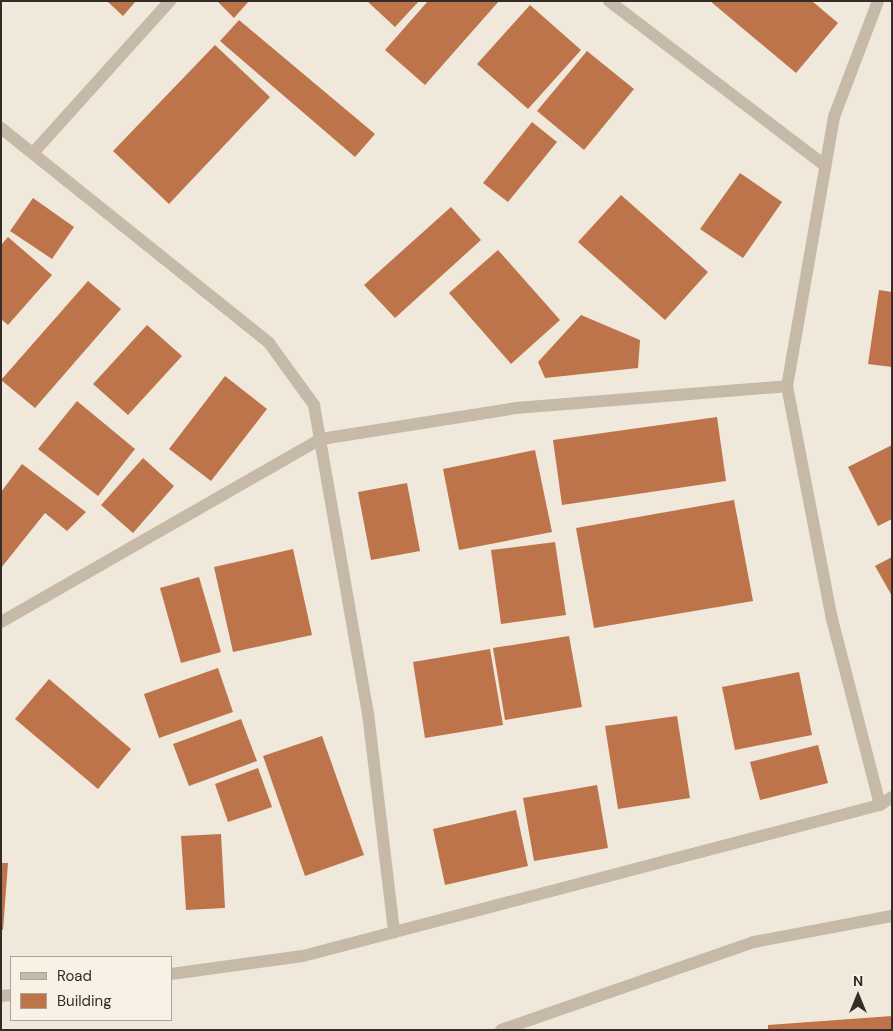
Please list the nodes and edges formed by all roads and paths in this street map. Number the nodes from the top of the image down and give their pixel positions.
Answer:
1 (170, 1) edge
2 (608, 1) edge
3 (878, 1) edge
4 (1, 128) edge
5 (33, 153) junction
6 (824, 165) junction
7 (787, 386) junction
8 (320, 439) junction
9 (1, 622) edge
10 (892, 797) edge
11 (880, 805) junction
12 (892, 916) edge
13 (394, 932) junction
14 (172, 974) edge
15 (501, 1030) edge

1 - 5 street
2 - 6 street
3 - 6 street
4 - 5 street
5 - 8 street
6 - 7 street
7 - 8 street
7 - 11 street
8 - 9 street
8 - 13 street
10 - 11 street
11 - 13 street
12 - 15 street
13 - 14 street

